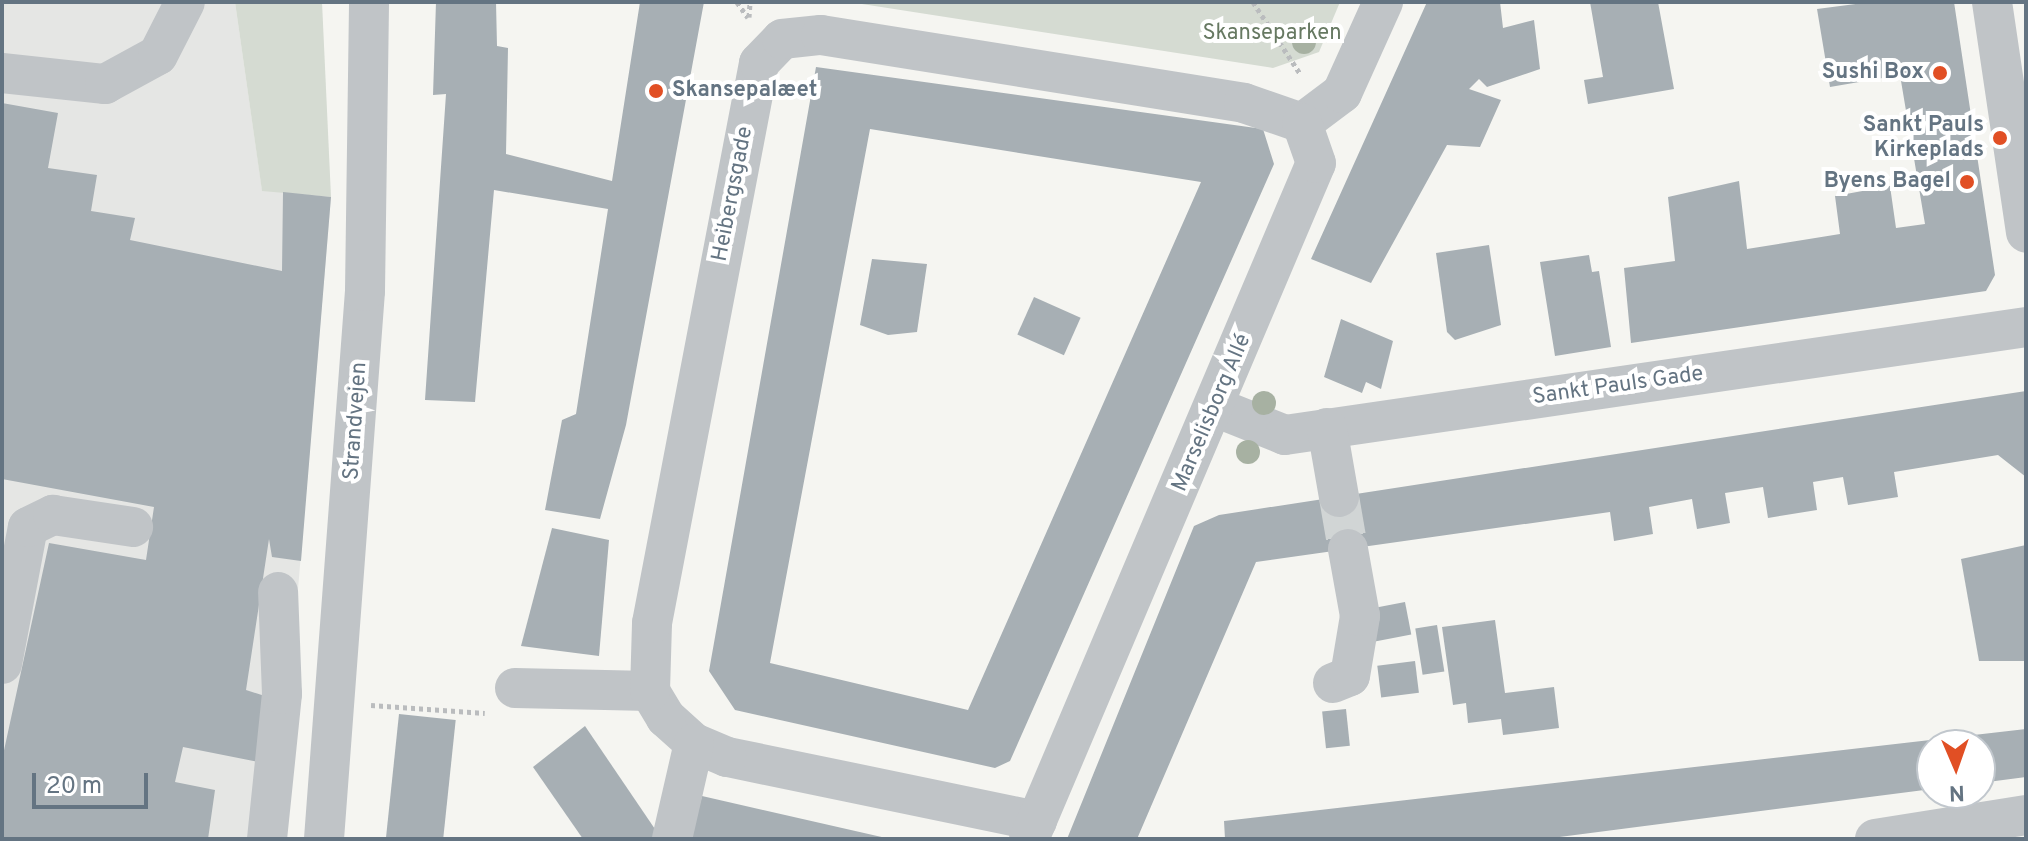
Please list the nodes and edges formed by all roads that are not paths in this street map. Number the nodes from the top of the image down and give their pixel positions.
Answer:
1 (185, 2) edge
2 (369, 2) edge
3 (1383, 2) edge
4 (1992, 2) edge
5 (2, 73) edge
6 (1302, 123) junction
7 (2026, 233) edge
8 (2026, 327) edge
9 (1215, 407) junction
10 (1327, 428) junction
11 (1339, 497) tunnel mouth
12 (133, 527) dead end
13 (1348, 549) tunnel mouth
14 (278, 592) dead end
15 (2, 664) edge
16 (1333, 683) dead end
17 (650, 691) junction
18 (503, 701) road end
19 (694, 743) junction
20 (2026, 815) edge
21 (1033, 830) edge
22 (267, 839) edge
23 (324, 839) edge
24 (672, 839) edge
25 (1875, 839) edge

1 - 5 street
2 - 23 street, Strandvejen
3 - 6 street
4 - 7 street
6 - 9 street, Marselisborg Allé
6 - 17 street, Heibergsgade
8 - 10 street, Sankt Pauls Gade
9 - 10 street, Sankt Pauls Gade
9 - 21 street, Marselisborg Allé
10 - 11 street
12 - 15 street
13 - 16 street
14 - 22 street
17 - 18 street
17 - 19 street
19 - 21 street
19 - 24 street
20 - 25 street

